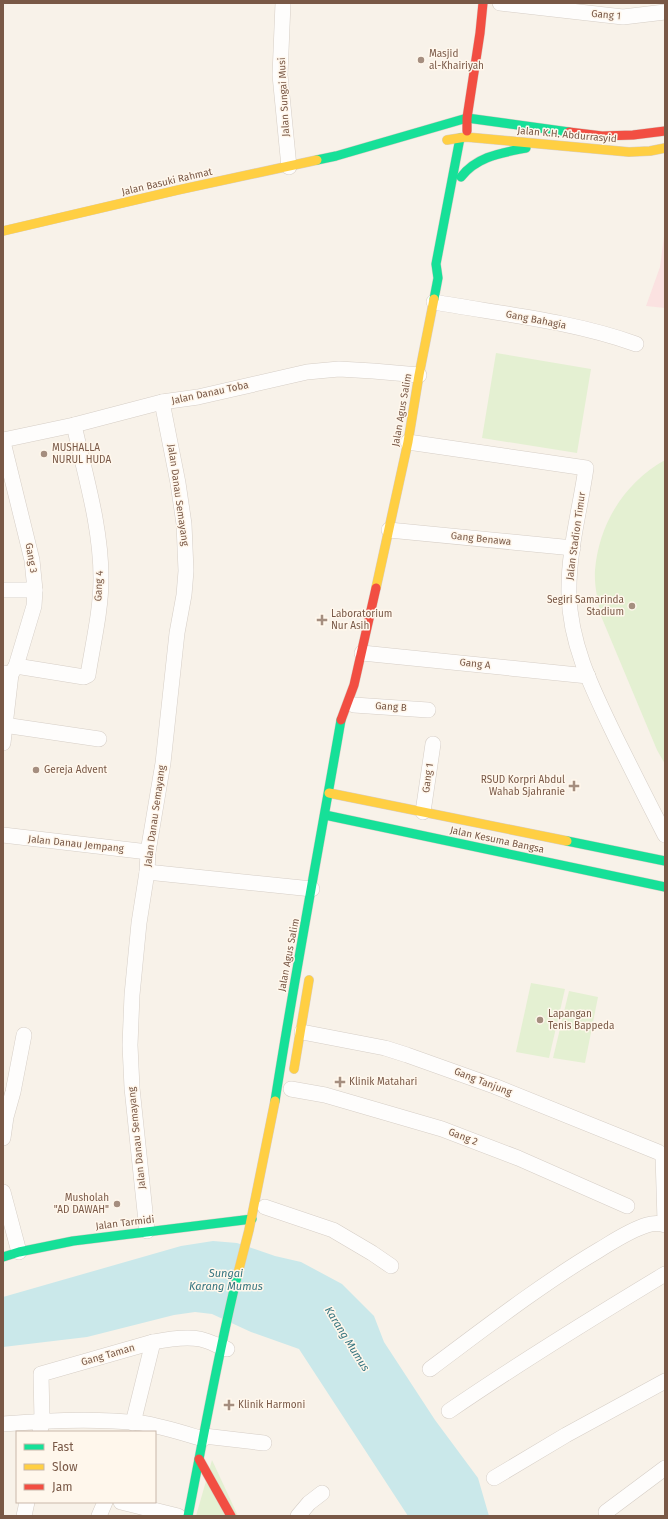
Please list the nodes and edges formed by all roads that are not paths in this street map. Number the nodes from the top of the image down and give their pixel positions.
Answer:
1 (283, 3) edge
2 (483, 3) edge
3 (500, 3) edge
4 (665, 12) edge
5 (467, 118) junction
6 (665, 131) edge
7 (463, 137) junction
8 (437, 141) dead end
9 (548, 144) junction
10 (665, 148) edge
11 (384, 151) dead end
12 (336, 156) junction
13 (289, 167) junction
14 (461, 177) junction
15 (3, 230) edge
16 (448, 250) dead end
17 (445, 265) dead end
18 (438, 278) junction
19 (434, 302) junction
20 (636, 344) dead end
21 (419, 376) junction
22 (162, 402) junction
23 (74, 425) junction
24 (3, 441) edge
25 (408, 442) junction
26 (389, 530) junction
27 (573, 548) junction
28 (3, 590) edge
29 (35, 590) junction
30 (362, 653) junction
31 (10, 671) edge
32 (588, 676) junction
33 (354, 685) junction
34 (354, 709) joint
35 (428, 710) dead end
36 (4, 726) junction
37 (99, 739) dead end
38 (3, 743) edge
39 (433, 744) dead end
40 (329, 793) junction
41 (339, 807) junction
42 (423, 812) junction
43 (325, 815) junction
44 (3, 835) edge
45 (665, 835) edge
46 (148, 852) junction
47 (665, 861) edge
48 (147, 872) junction
49 (665, 887) edge
50 (312, 889) junction
51 (310, 973) dead end
52 (287, 1028) junction
53 (302, 1032) junction
54 (24, 1035) dead end
55 (290, 1092) joint
56 (3, 1138) edge
57 (265, 1157) junction
58 (275, 1159) dead end
59 (3, 1192) edge
60 (628, 1206) dead end
61 (264, 1209) dead end
62 (252, 1219) junction
63 (665, 1221) edge
64 (665, 1225) edge
65 (146, 1231) junction
66 (19, 1252) junction
67 (3, 1256) edge
68 (391, 1266) dead end
69 (665, 1274) edge
70 (244, 1288) dead end
71 (226, 1341) junction
72 (153, 1342) junction
73 (430, 1368) dead end
74 (665, 1381) edge
75 (449, 1411) dead end
76 (133, 1423) junction
77 (3, 1424) edge
78 (41, 1426) edge
79 (204, 1433) junction
80 (264, 1444) dead end
81 (199, 1459) junction
82 (665, 1468) edge
83 (494, 1478) dead end
84 (322, 1493) dead end
85 (27, 1503) edge
86 (104, 1503) edge
87 (125, 1503) edge
88 (606, 1512) dead end
89 (24, 1516) edge
90 (100, 1516) edge
91 (178, 1516) edge
92 (188, 1516) edge
93 (231, 1516) edge
94 (298, 1516) edge

1 - 13 street, Jalan Sungai Musi
2 - 5 street, Jalan Agus Salim
3 - 4 street, Gang 1
5 - 6 street, Jalan K.H. Abdurrasyid
5 - 7 street, Jalan Agus Salim
5 - 12 street, Jalan Basuki Rahmat
7 - 8 street
7 - 9 street, Jalan K.H. Abdurrasyid
7 - 14 street
7 - 18 street, Jalan Agus Salim
9 - 10 street, Jalan K.H. Abdurrasyid
9 - 14 street
11 - 12 street, Jalan Basuki Rahmat
12 - 13 street, Jalan Basuki Rahmat
13 - 15 street, Jalan Basuki Rahmat
14 - 16 street
17 - 18 street
18 - 19 street, Jalan Agus Salim
19 - 20 street, Gang Bahagia
19 - 21 street, Jalan Agus Salim
21 - 22 street, Jalan Danau Toba
21 - 25 street, Jalan Agus Salim
22 - 23 street, Jalan Danau Toba
22 - 46 street, Jalan Danau Semayang
23 - 24 street, Jalan Danau Toba
23 - 31 street, Gang 4
24 - 29 street, Gang 3
25 - 26 street, Jalan Agus Salim
25 - 27 street, Jalan Stadion Timur
26 - 27 street, Gang Benawa
26 - 30 street, Jalan Agus Salim
27 - 32 street, Jalan Stadion Timur
28 - 29 street
29 - 31 street, Gang 3
30 - 32 street, Gang A
30 - 33 street, Jalan Agus Salim
31 - 36 street
32 - 45 street, Jalan Stadion Timur
33 - 34 street, Jalan Agus Salim
33 - 40 street, Jalan Agus Salim
34 - 35 street, Gang B
36 - 37 street
36 - 38 street
39 - 42 street, Gang 1
40 - 41 street
40 - 43 street, Jalan Agus Salim
41 - 42 street, Jalan Kesuma Bangsa
41 - 43 street, Jalan Kesuma Bangsa
41 - 49 street, Jalan Kesuma Bangsa
42 - 47 street, Jalan Kesuma Bangsa
43 - 50 street, Jalan Agus Salim
44 - 46 street, Jalan Danau Jempang
46 - 48 street, Jalan Danau Semayang
48 - 50 street
48 - 65 street, Jalan Danau Semayang
50 - 52 street, Jalan Agus Salim
51 - 53 street
52 - 53 street
52 - 57 street, Jalan Agus Salim
53 - 55 street
53 - 63 street, Gang Tanjung
54 - 56 street
55 - 60 street, Gang 2
57 - 58 street
57 - 62 street, Jalan Agus Salim
59 - 66 street
61 - 68 street
62 - 65 street, Jalan Tarmidi
62 - 71 street, Jalan Agus Salim
64 - 73 street
65 - 66 street, Jalan Tarmidi
66 - 67 street, Jalan Tarmidi
69 - 75 street
70 - 71 street
71 - 72 street, Gang Taman
71 - 79 street
72 - 76 street
72 - 78 street, Gang Taman
74 - 83 street
76 - 78 street
76 - 79 street
77 - 78 street
79 - 80 street
79 - 81 street
81 - 92 street
81 - 93 street
82 - 88 street
84 - 94 street
85 - 89 street
86 - 90 street
87 - 91 street

